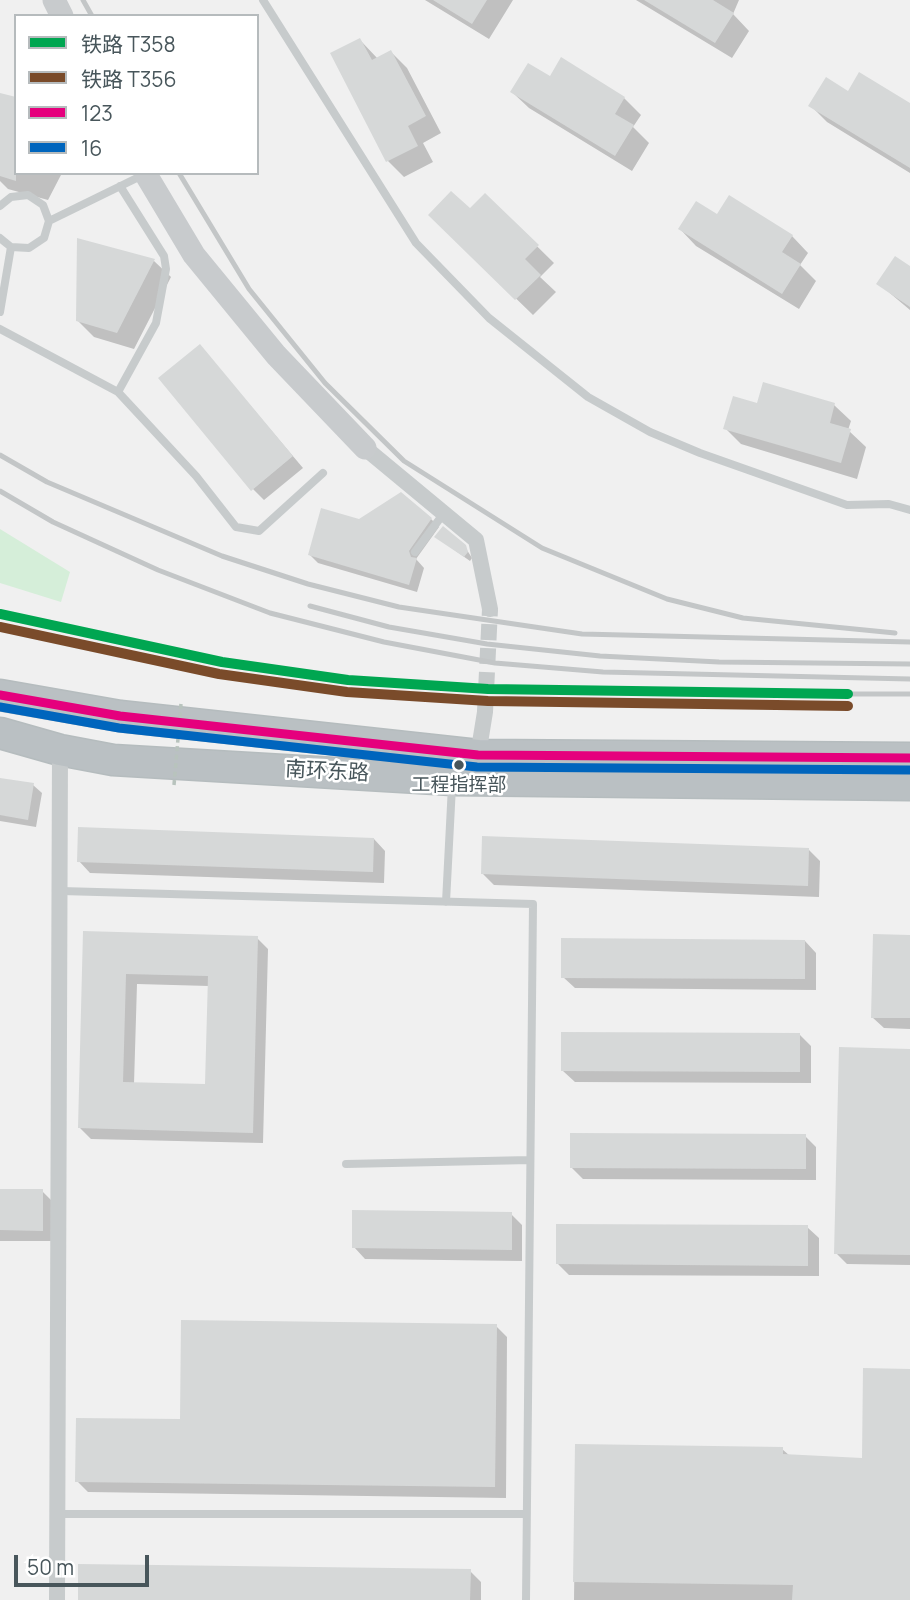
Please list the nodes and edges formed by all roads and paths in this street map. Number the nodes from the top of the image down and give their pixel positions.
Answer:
1 (263, 0) edge
2 (141, 175) edge
3 (146, 175) edge
4 (120, 186) junction
5 (0, 206) edge
6 (49, 221) junction
7 (0, 238) edge
8 (11, 247) junction
9 (0, 312) edge
10 (0, 329) edge
11 (118, 392) junction
12 (365, 448) joint
13 (323, 473) dead end
14 (910, 510) edge
15 (444, 513) junction
16 (415, 551) dead end
17 (490, 609) tunnel mouth
18 (0, 695) edge
19 (181, 704) dead end
20 (485, 712) tunnel mouth
21 (0, 733) edge
22 (60, 750) junction
23 (478, 755) junction
24 (910, 758) edge
25 (453, 780) junction
26 (174, 785) dead end
27 (910, 785) edge
28 (61, 891) junction
29 (446, 902) junction
30 (530, 1160) junction
31 (346, 1164) dead end
32 (58, 1514) junction
33 (525, 1514) junction
34 (57, 1600) edge
35 (526, 1600) edge

1 - 14 lane
2 - 4 lane
3 - 12 street
4 - 6 lane
4 - 11 lane
5 - 6 lane
6 - 8 lane
7 - 8 lane
8 - 9 lane
10 - 11 lane
11 - 13 lane
12 - 15 street
15 - 16 lane
15 - 17 street
18 - 23 highway, 南环东路
19 - 26 path, bridge
20 - 23 street
21 - 22 highway, 南环东路
22 - 25 highway, 南环东路
22 - 28 street
23 - 24 highway, 南环东路
25 - 27 highway, 南环东路
25 - 29 lane
28 - 29 lane
28 - 32 street
29 - 30 lane
30 - 31 lane
30 - 33 lane
32 - 33 lane
32 - 34 street
33 - 35 lane

